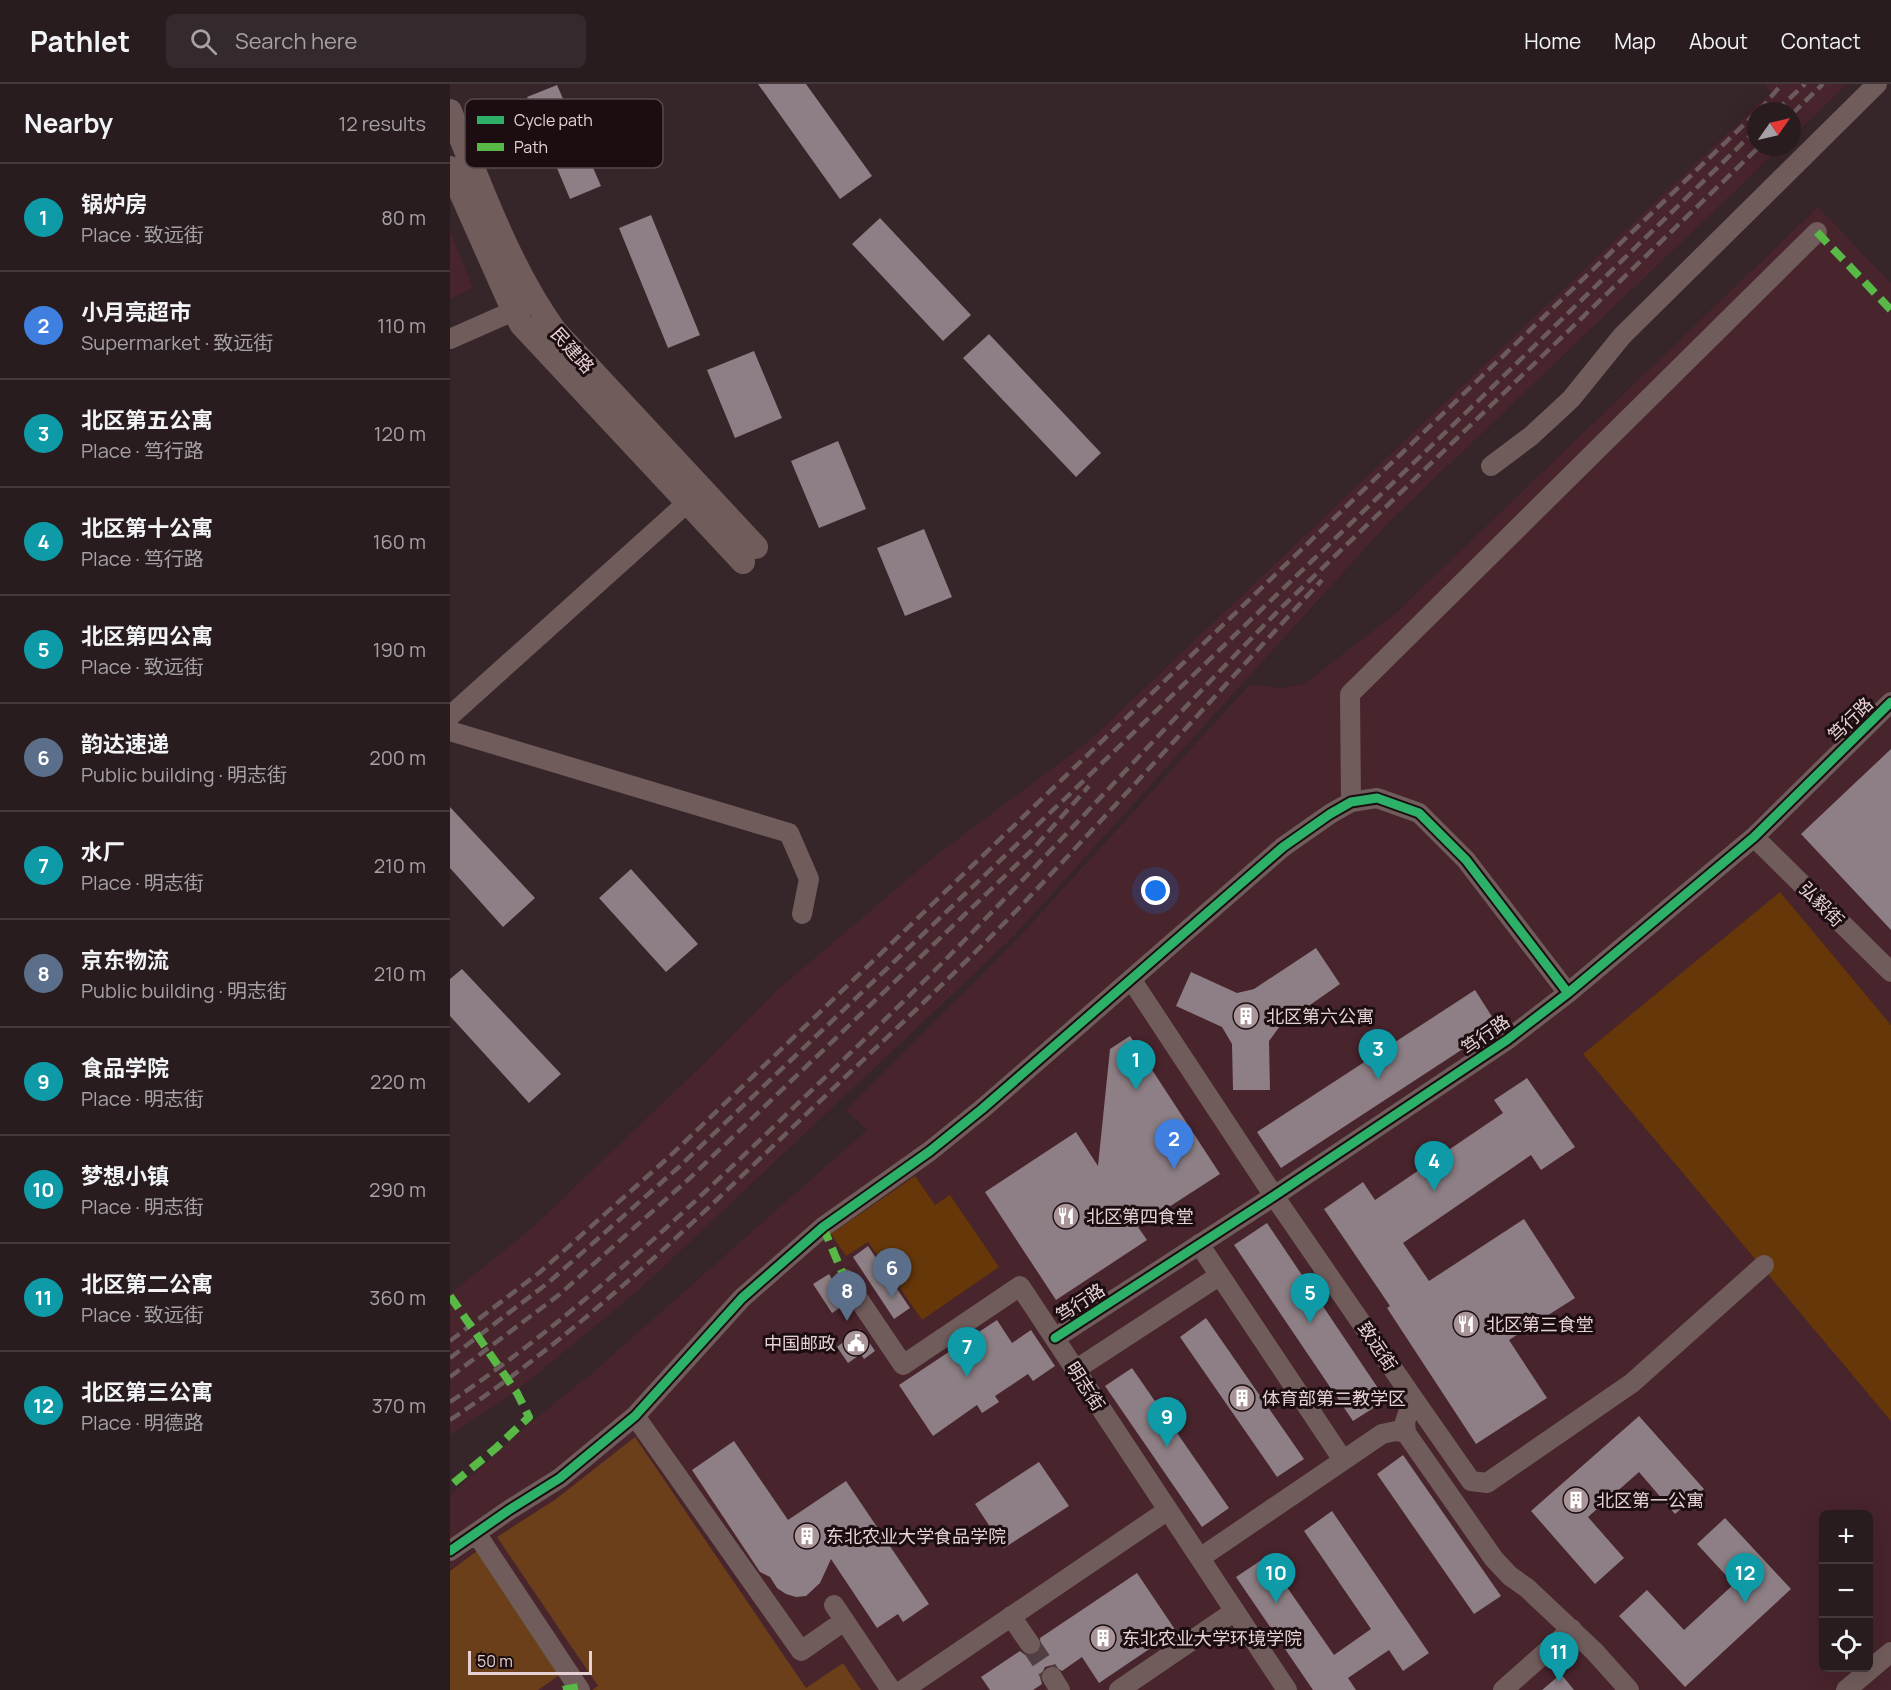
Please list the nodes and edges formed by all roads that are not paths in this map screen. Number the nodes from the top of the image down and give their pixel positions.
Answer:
1 (1877, 84) edge
2 (450, 111) edge
3 (465, 146) edge
4 (450, 168) edge
5 (474, 168) edge
6 (1817, 232) dead end
7 (524, 306) junction
8 (450, 339) edge
9 (1491, 466) dead end
10 (695, 496) junction
11 (749, 555) dead end
12 (1891, 702) edge
13 (450, 716) edge
14 (450, 731) edge
15 (1351, 802) junction
16 (1754, 837) junction
17 (802, 914) dead end
18 (1891, 972) edge
19 (1131, 979) junction
20 (1568, 993) junction
21 (1274, 1196) junction
22 (1199, 1244) junction
23 (1764, 1265) dead end
24 (1219, 1276) junction
25 (845, 1279) dead end
26 (1055, 1338) junction
27 (1075, 1370) junction
28 (1413, 1398) junction
29 (635, 1416) junction
30 (1406, 1433) junction
31 (1343, 1460) junction
32 (1168, 1510) junction
33 (476, 1533) junction
34 (450, 1551) edge
35 (1200, 1558) junction
36 (1235, 1611) junction
37 (1011, 1616) junction
38 (1572, 1629) junction
39 (1030, 1644) tunnel mouth
40 (1891, 1652) edge
41 (913, 1687) edge
42 (580, 1690) edge
43 (891, 1690) edge
44 (1119, 1690) edge
45 (1287, 1690) edge
46 (1503, 1690) edge
47 (1629, 1690) edge
48 (1846, 1690) edge

1 - 9 street
2 - 3 street, 民建路
4 - 7 street, 民建路
5 - 7 street, 民建路
6 - 15 street
7 - 8 street
7 - 10 street, 民建路
10 - 11 street, 民建路
10 - 13 street
12 - 16 street, 笃行路
14 - 17 street
15 - 19 street
15 - 20 street
16 - 18 street, 弘毅街
16 - 20 street, 笃行路
19 - 21 street, 致远街
19 - 29 street
20 - 21 street, 笃行路
21 - 22 street, 笃行路
21 - 28 street, 致远街
22 - 24 street
22 - 26 street, 笃行路
23 - 28 street, 致远街
24 - 27 street
24 - 31 street
25 - 26 street, 明志街
26 - 27 street, 明志街
27 - 32 street, 明志街
28 - 30 street
29 - 33 street
29 - 43 street
30 - 31 street
30 - 38 street
31 - 35 street
32 - 35 street, 明志街
32 - 37 street
33 - 34 street
33 - 42 street
35 - 36 street, 明志街
36 - 44 street
36 - 45 street, 明志街
37 - 39 street
37 - 41 street
38 - 46 street
38 - 47 street
40 - 48 street

